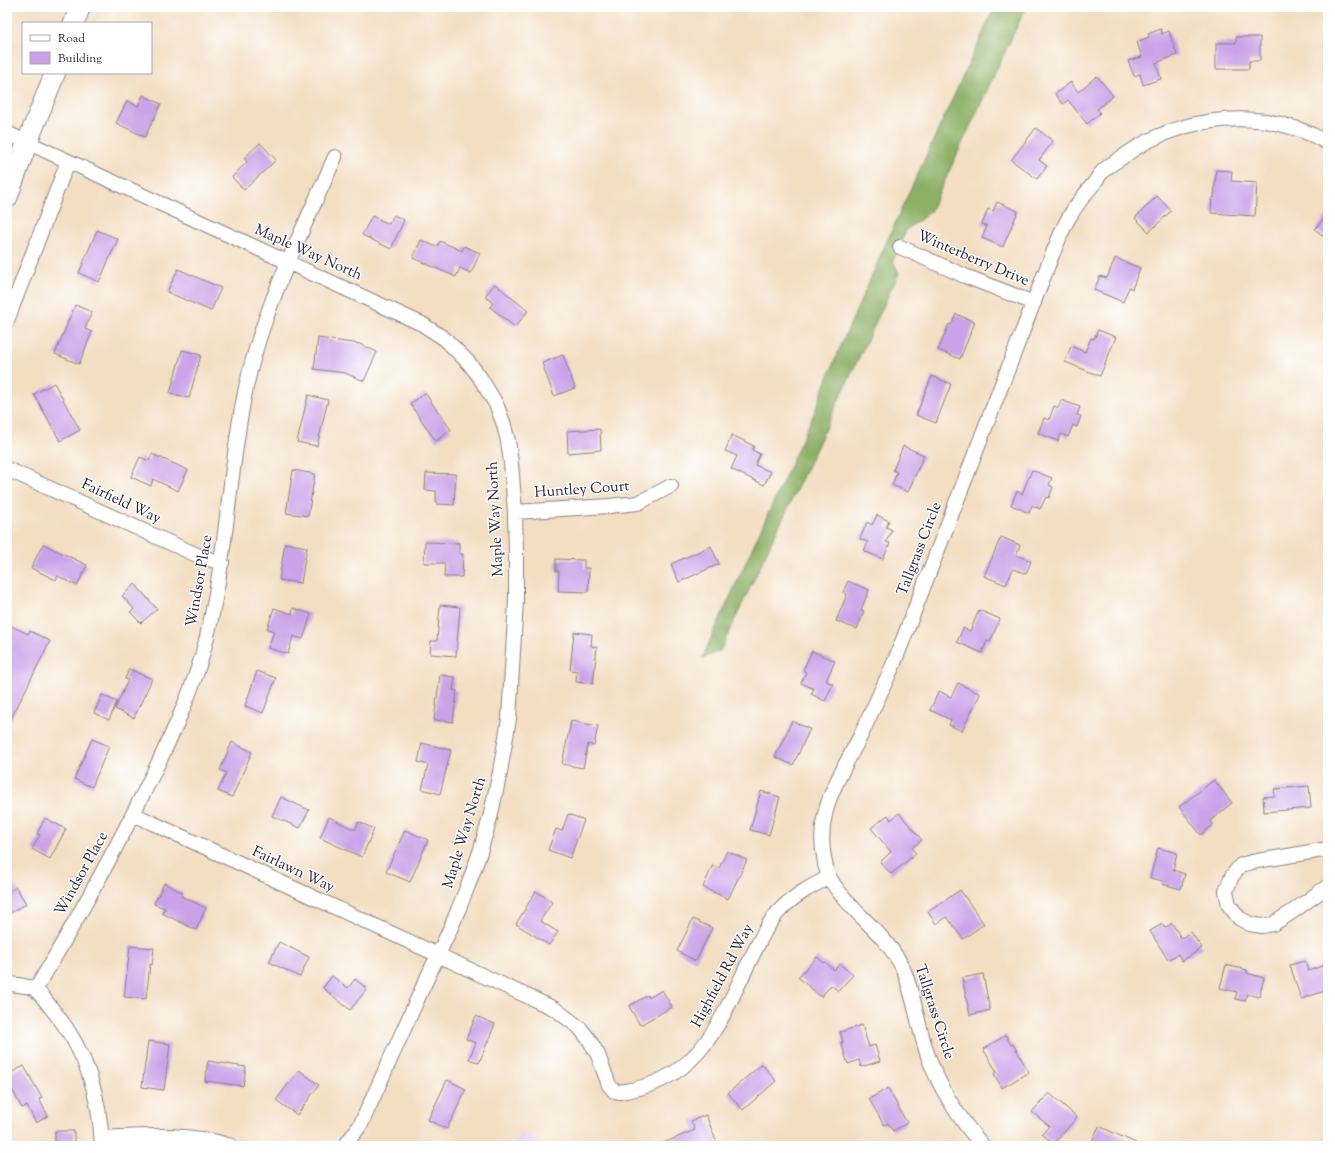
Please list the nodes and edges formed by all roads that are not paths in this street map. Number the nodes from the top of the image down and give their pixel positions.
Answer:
1 (80, 7) edge
2 (74, 22) edge
3 (55, 74) edge
4 (7, 133) edge
5 (27, 143) junction
6 (1328, 143) edge
7 (335, 157) dead end
8 (68, 161) junction
9 (7, 198) edge
10 (900, 247) dead end
11 (288, 263) junction
12 (1034, 302) junction
13 (7, 321) edge
14 (7, 469) edge
15 (671, 486) dead end
16 (515, 512) junction
17 (222, 563) junction
18 (133, 814) junction
19 (1328, 849) edge
20 (829, 877) junction
21 (1328, 886) edge
22 (438, 955) junction
23 (7, 983) edge
24 (36, 989) junction
25 (102, 1142) edge
26 (231, 1146) edge
27 (345, 1146) edge
28 (983, 1146) edge

1 - 2 main road
3 - 5 main road
4 - 5 street, Maple Way North
5 - 8 street, Maple Way North
5 - 9 main road
6 - 12 street, Tallgrass Circle
7 - 11 street, Windsor Place
8 - 11 street, Maple Way North
8 - 13 street
10 - 12 street, Winterberry Drive
11 - 16 street, Maple Way North
11 - 17 street, Windsor Place
12 - 20 street, Tallgrass Circle
14 - 17 street, Fairfield Way
15 - 16 street, Huntley Court
16 - 22 street, Maple Way North
17 - 18 street, Windsor Place
18 - 22 street, Fairlawn Way
18 - 24 street, Windsor Place
19 - 21 street
20 - 22 street, Highfield Rd Way
20 - 28 street, Tallgrass Circle
22 - 27 street, Maple Way North
23 - 24 street
24 - 25 street
25 - 26 street

